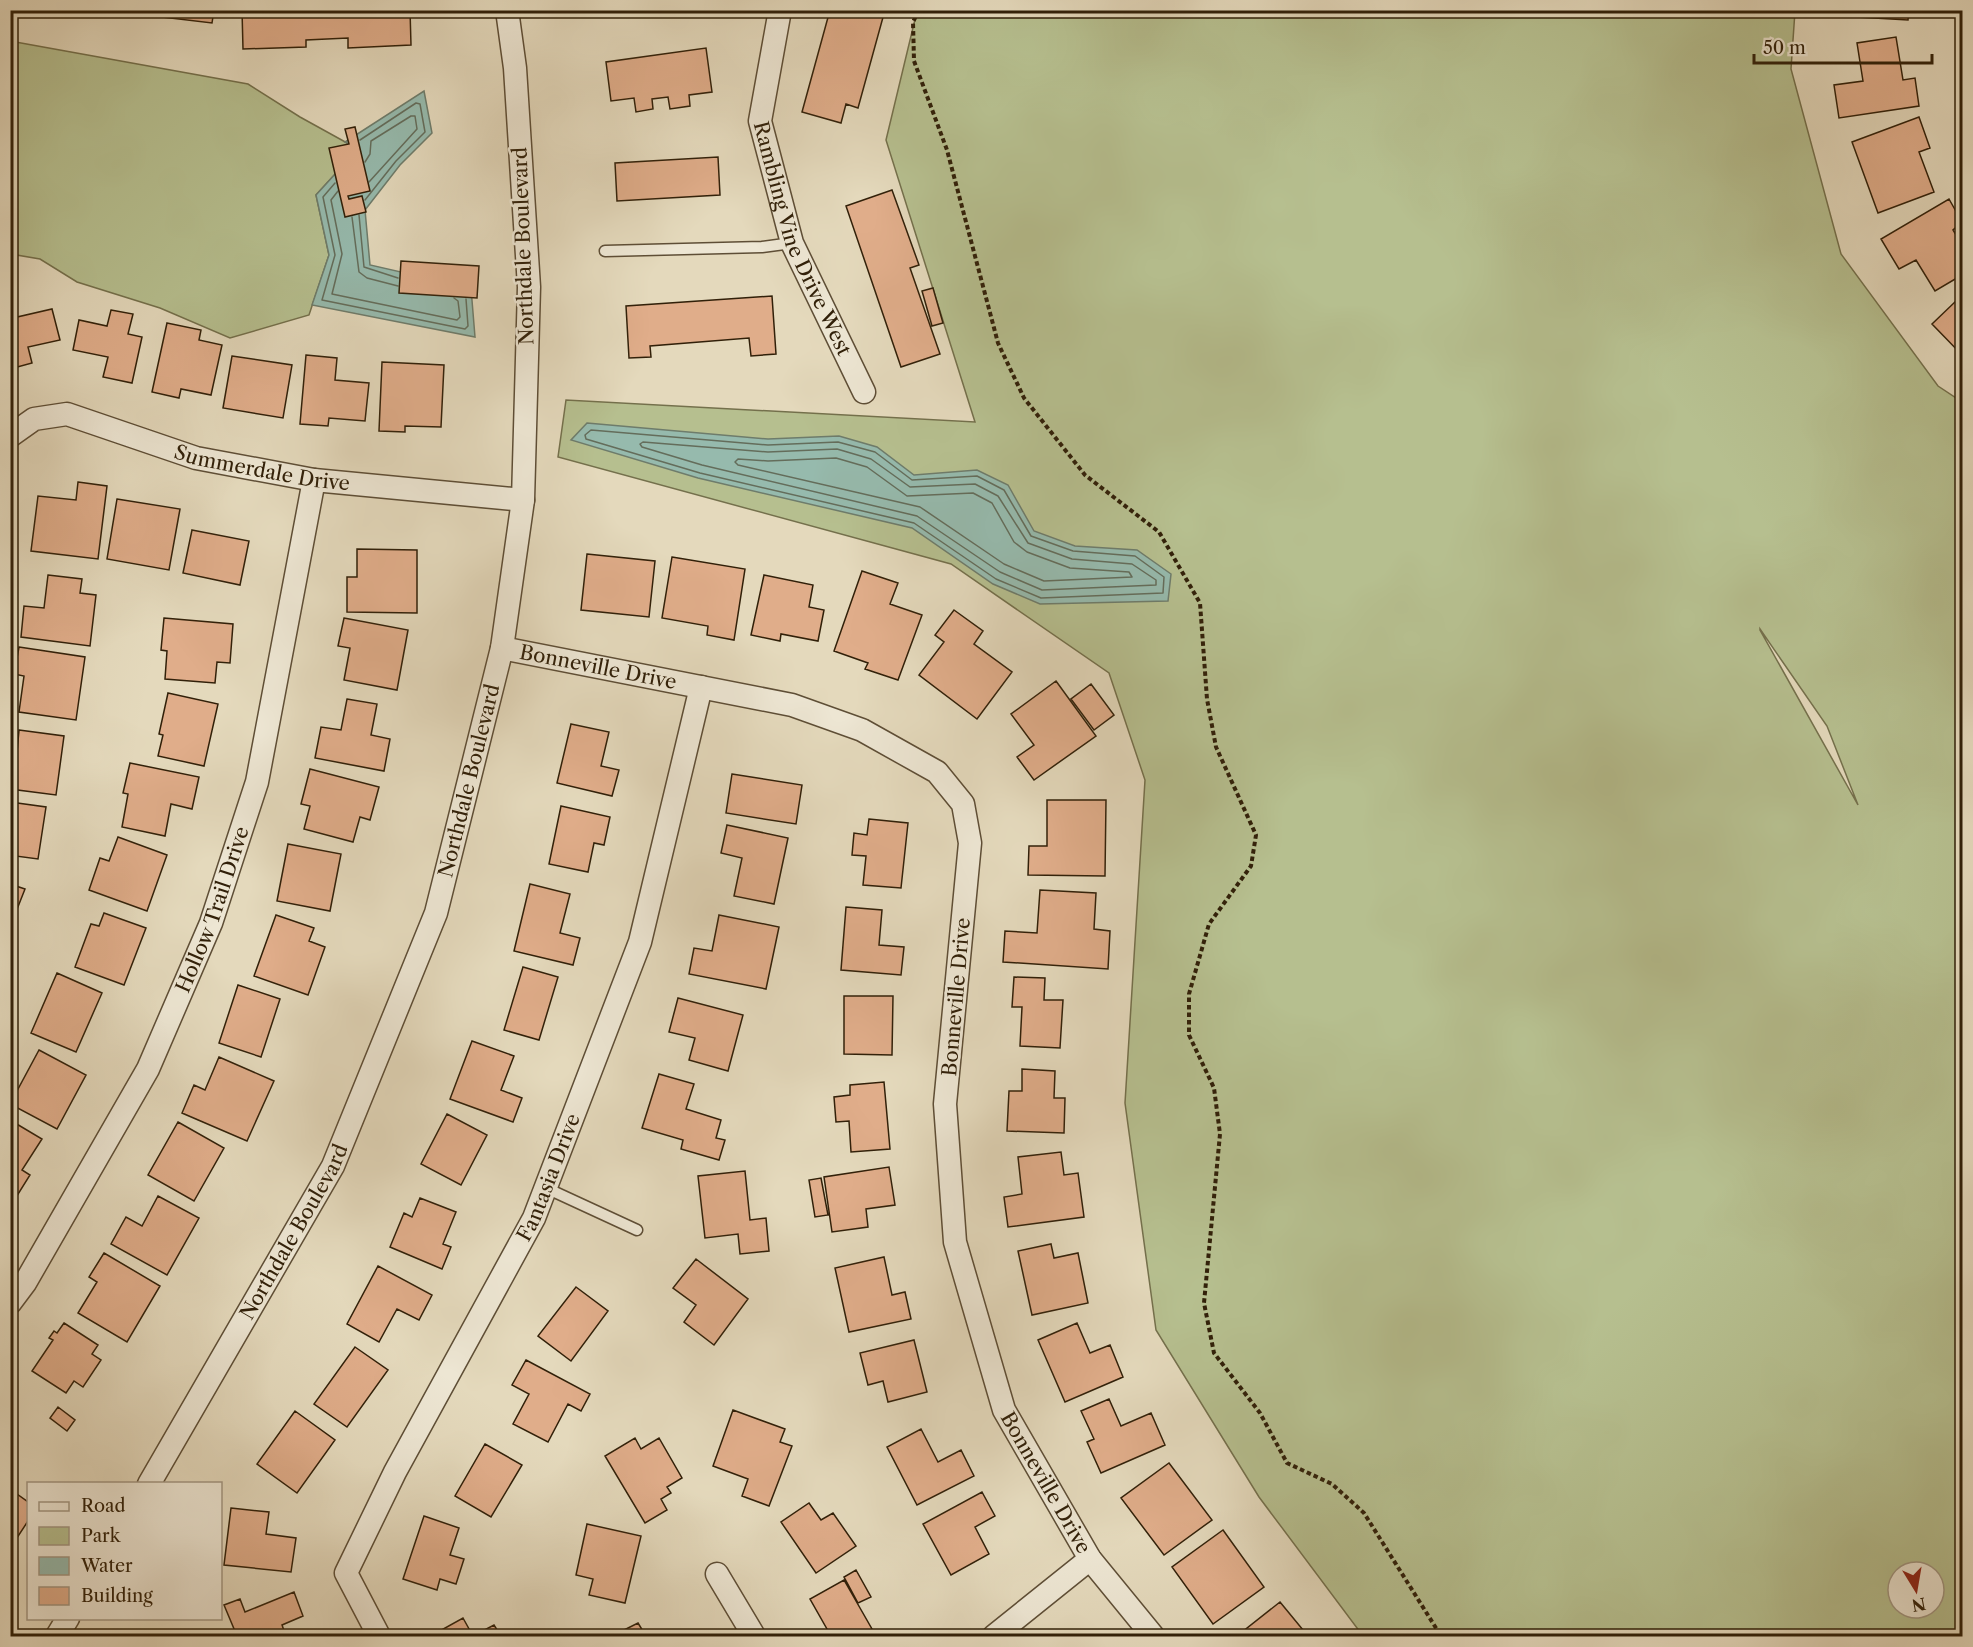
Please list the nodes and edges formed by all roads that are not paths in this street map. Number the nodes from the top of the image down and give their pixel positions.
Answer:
1 (507, 10) edge
2 (780, 10) edge
3 (792, 243) junction
4 (605, 251) dead end
5 (864, 392) dead end
6 (10, 436) edge
7 (314, 480) junction
8 (523, 500) junction
9 (502, 648) junction
10 (701, 687) junction
11 (546, 1188) junction
12 (638, 1230) dead end
13 (10, 1303) edge
14 (150, 1482) edge
15 (1090, 1559) junction
16 (717, 1574) dead end
17 (67, 1620) edge
18 (57, 1636) edge
19 (379, 1636) edge
20 (754, 1636) edge
21 (994, 1636) edge
22 (1153, 1636) edge

1 - 8 street, Northdale Boulevard
2 - 3 street, Rambling Vine Drive West
3 - 4 lane
3 - 5 street, Rambling Vine Drive West
6 - 7 street, Summerdale Drive
7 - 8 street, Summerdale Drive
7 - 13 street, Hollow Trail Drive
8 - 9 street, Northdale Boulevard
9 - 10 street, Bonneville Drive
9 - 14 street, Northdale Boulevard
10 - 11 street, Fantasia Drive
10 - 15 street, Bonneville Drive
11 - 12 lane
11 - 19 street, Fantasia Drive
15 - 21 street
15 - 22 street, Bonneville Drive
16 - 20 street
17 - 18 street

